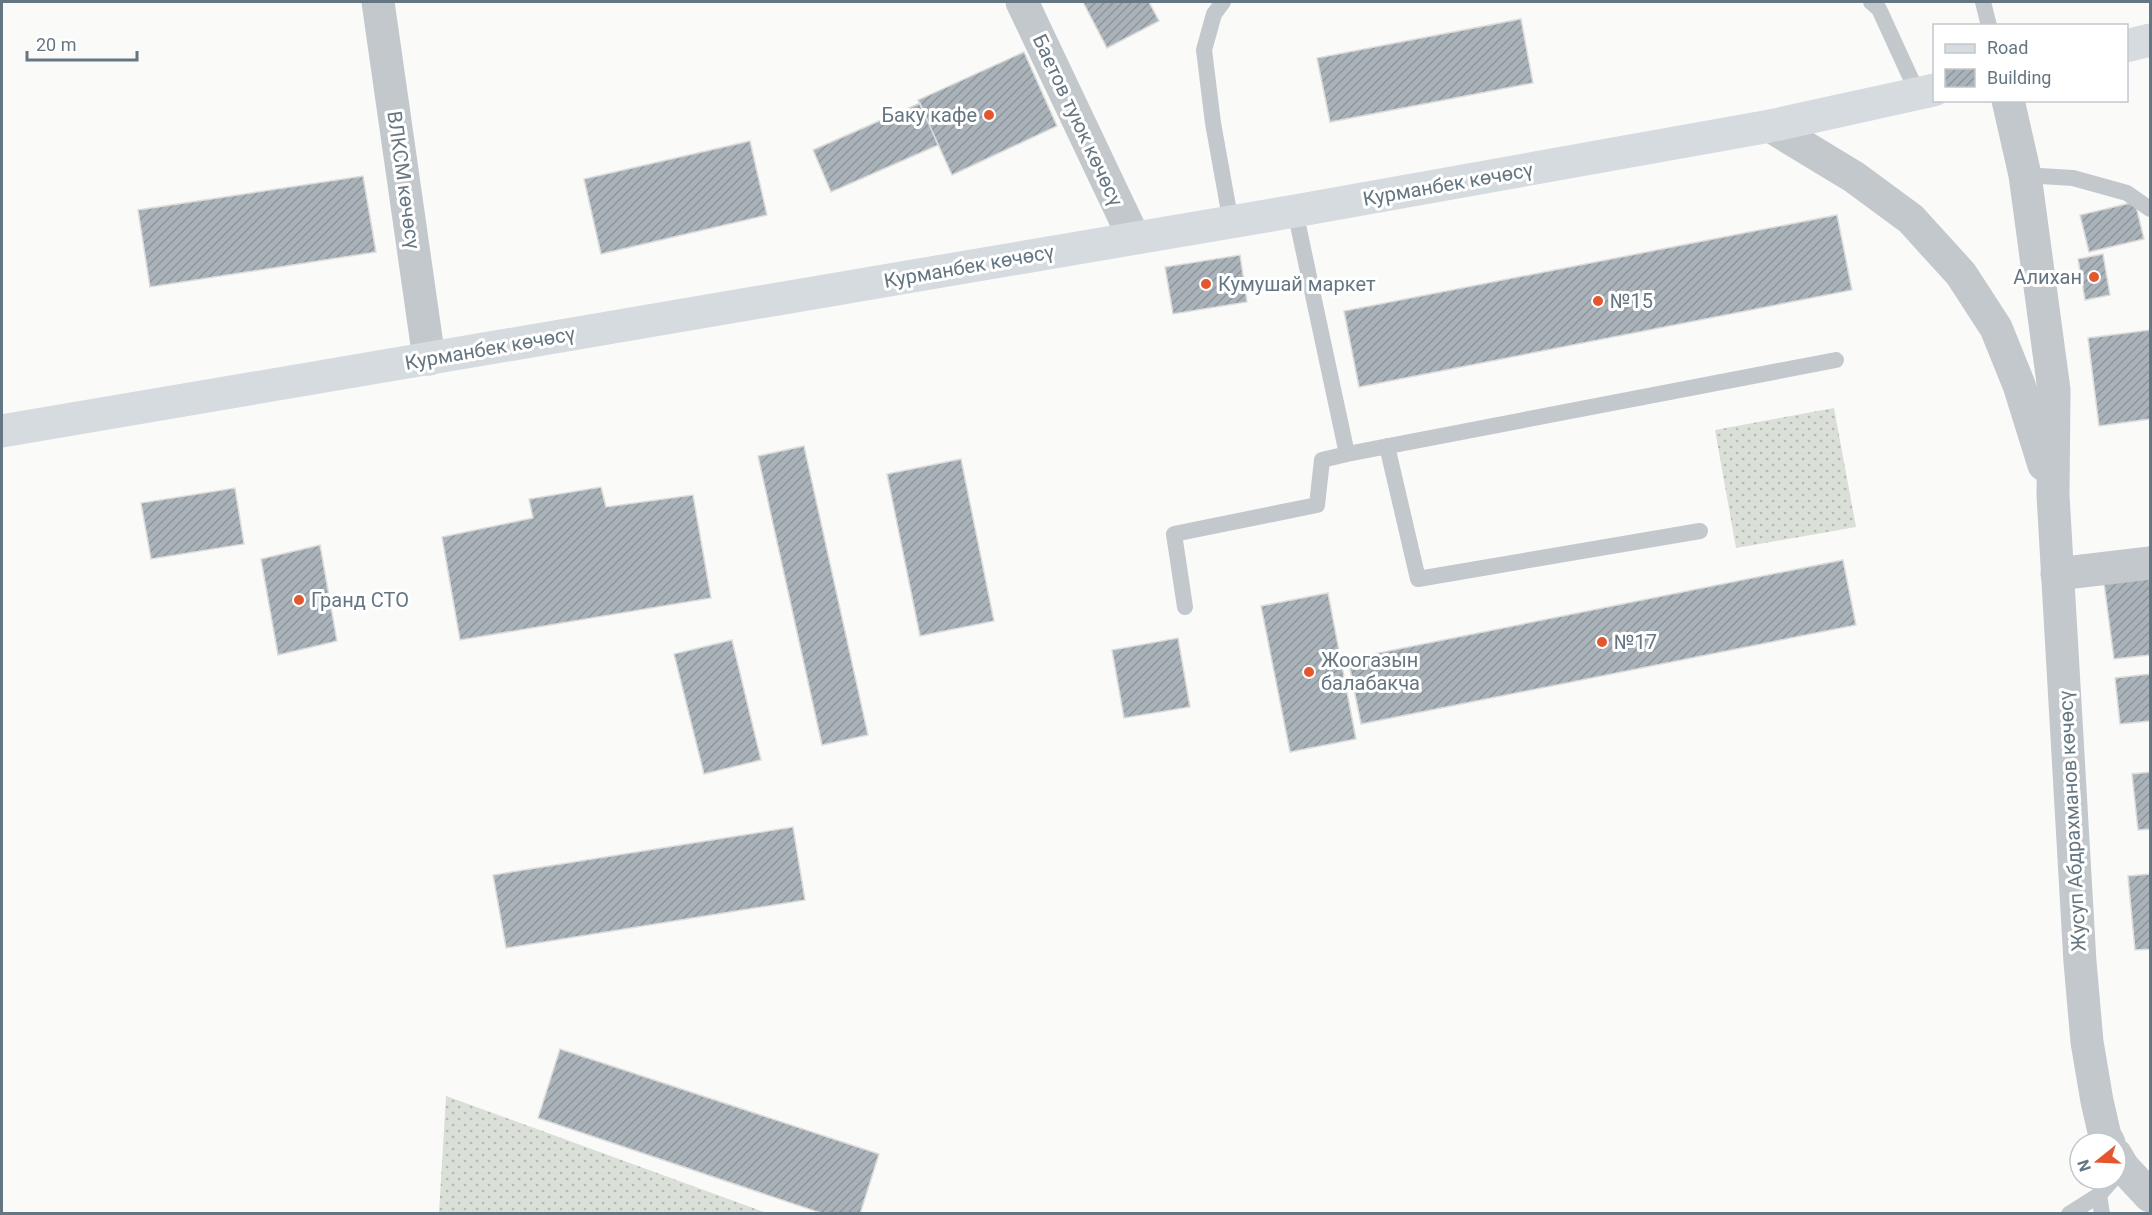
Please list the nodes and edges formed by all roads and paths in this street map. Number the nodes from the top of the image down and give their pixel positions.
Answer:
1 (378, 2) edge
2 (1022, 2) edge
3 (1223, 2) edge
4 (1870, 2) edge
5 (1983, 2) edge
6 (1988, 24) edge
7 (2151, 40) edge
8 (2128, 46) edge
9 (1926, 92) edge
10 (2008, 102) edge
11 (1770, 126) junction
12 (2025, 175) junction
13 (2151, 209) edge
14 (1295, 212) junction
15 (1231, 223) junction
16 (1134, 238) junction
17 (429, 359) junction
18 (1836, 360) dead end
19 (2, 431) edge
20 (1387, 446) junction
21 (1347, 454) junction
22 (2053, 495) junction
23 (1700, 531) dead end
24 (2151, 563) edge
25 (2057, 574) junction
26 (1185, 607) dead end
27 (2104, 1131) edge
28 (2128, 1175) edge
29 (2101, 1191) edge
30 (2099, 1195) junction
31 (2151, 1196) edge
32 (2069, 1214) edge
33 (2102, 1214) edge

1 - 17 street, ВЛКСМ көчөсү
2 - 16 street, Баетов туюк көчөсү
3 - 15 lane
4 - 9 lane
5 - 6 lane
7 - 8 main road
9 - 11 main road, Курманбек көчөсү
10 - 12 street
11 - 14 main road, Курманбек көчөсү
11 - 22 street
12 - 13 lane
12 - 22 street
14 - 15 main road, Курманбек көчөсү
14 - 21 lane
15 - 16 main road, Курманбек көчөсү
16 - 17 main road, Курманбек көчөсү
17 - 19 main road, Курманбек көчөсү
18 - 20 lane
20 - 21 lane
20 - 23 lane
21 - 26 lane
22 - 25 street, Жусуп Абдрахманов көчөсү
24 - 25 street
25 - 27 street, Жусуп Абдрахманов көчөсү
28 - 31 street, Жусуп Абдрахманов көчөсү
29 - 30 lane
30 - 32 lane
30 - 33 lane

